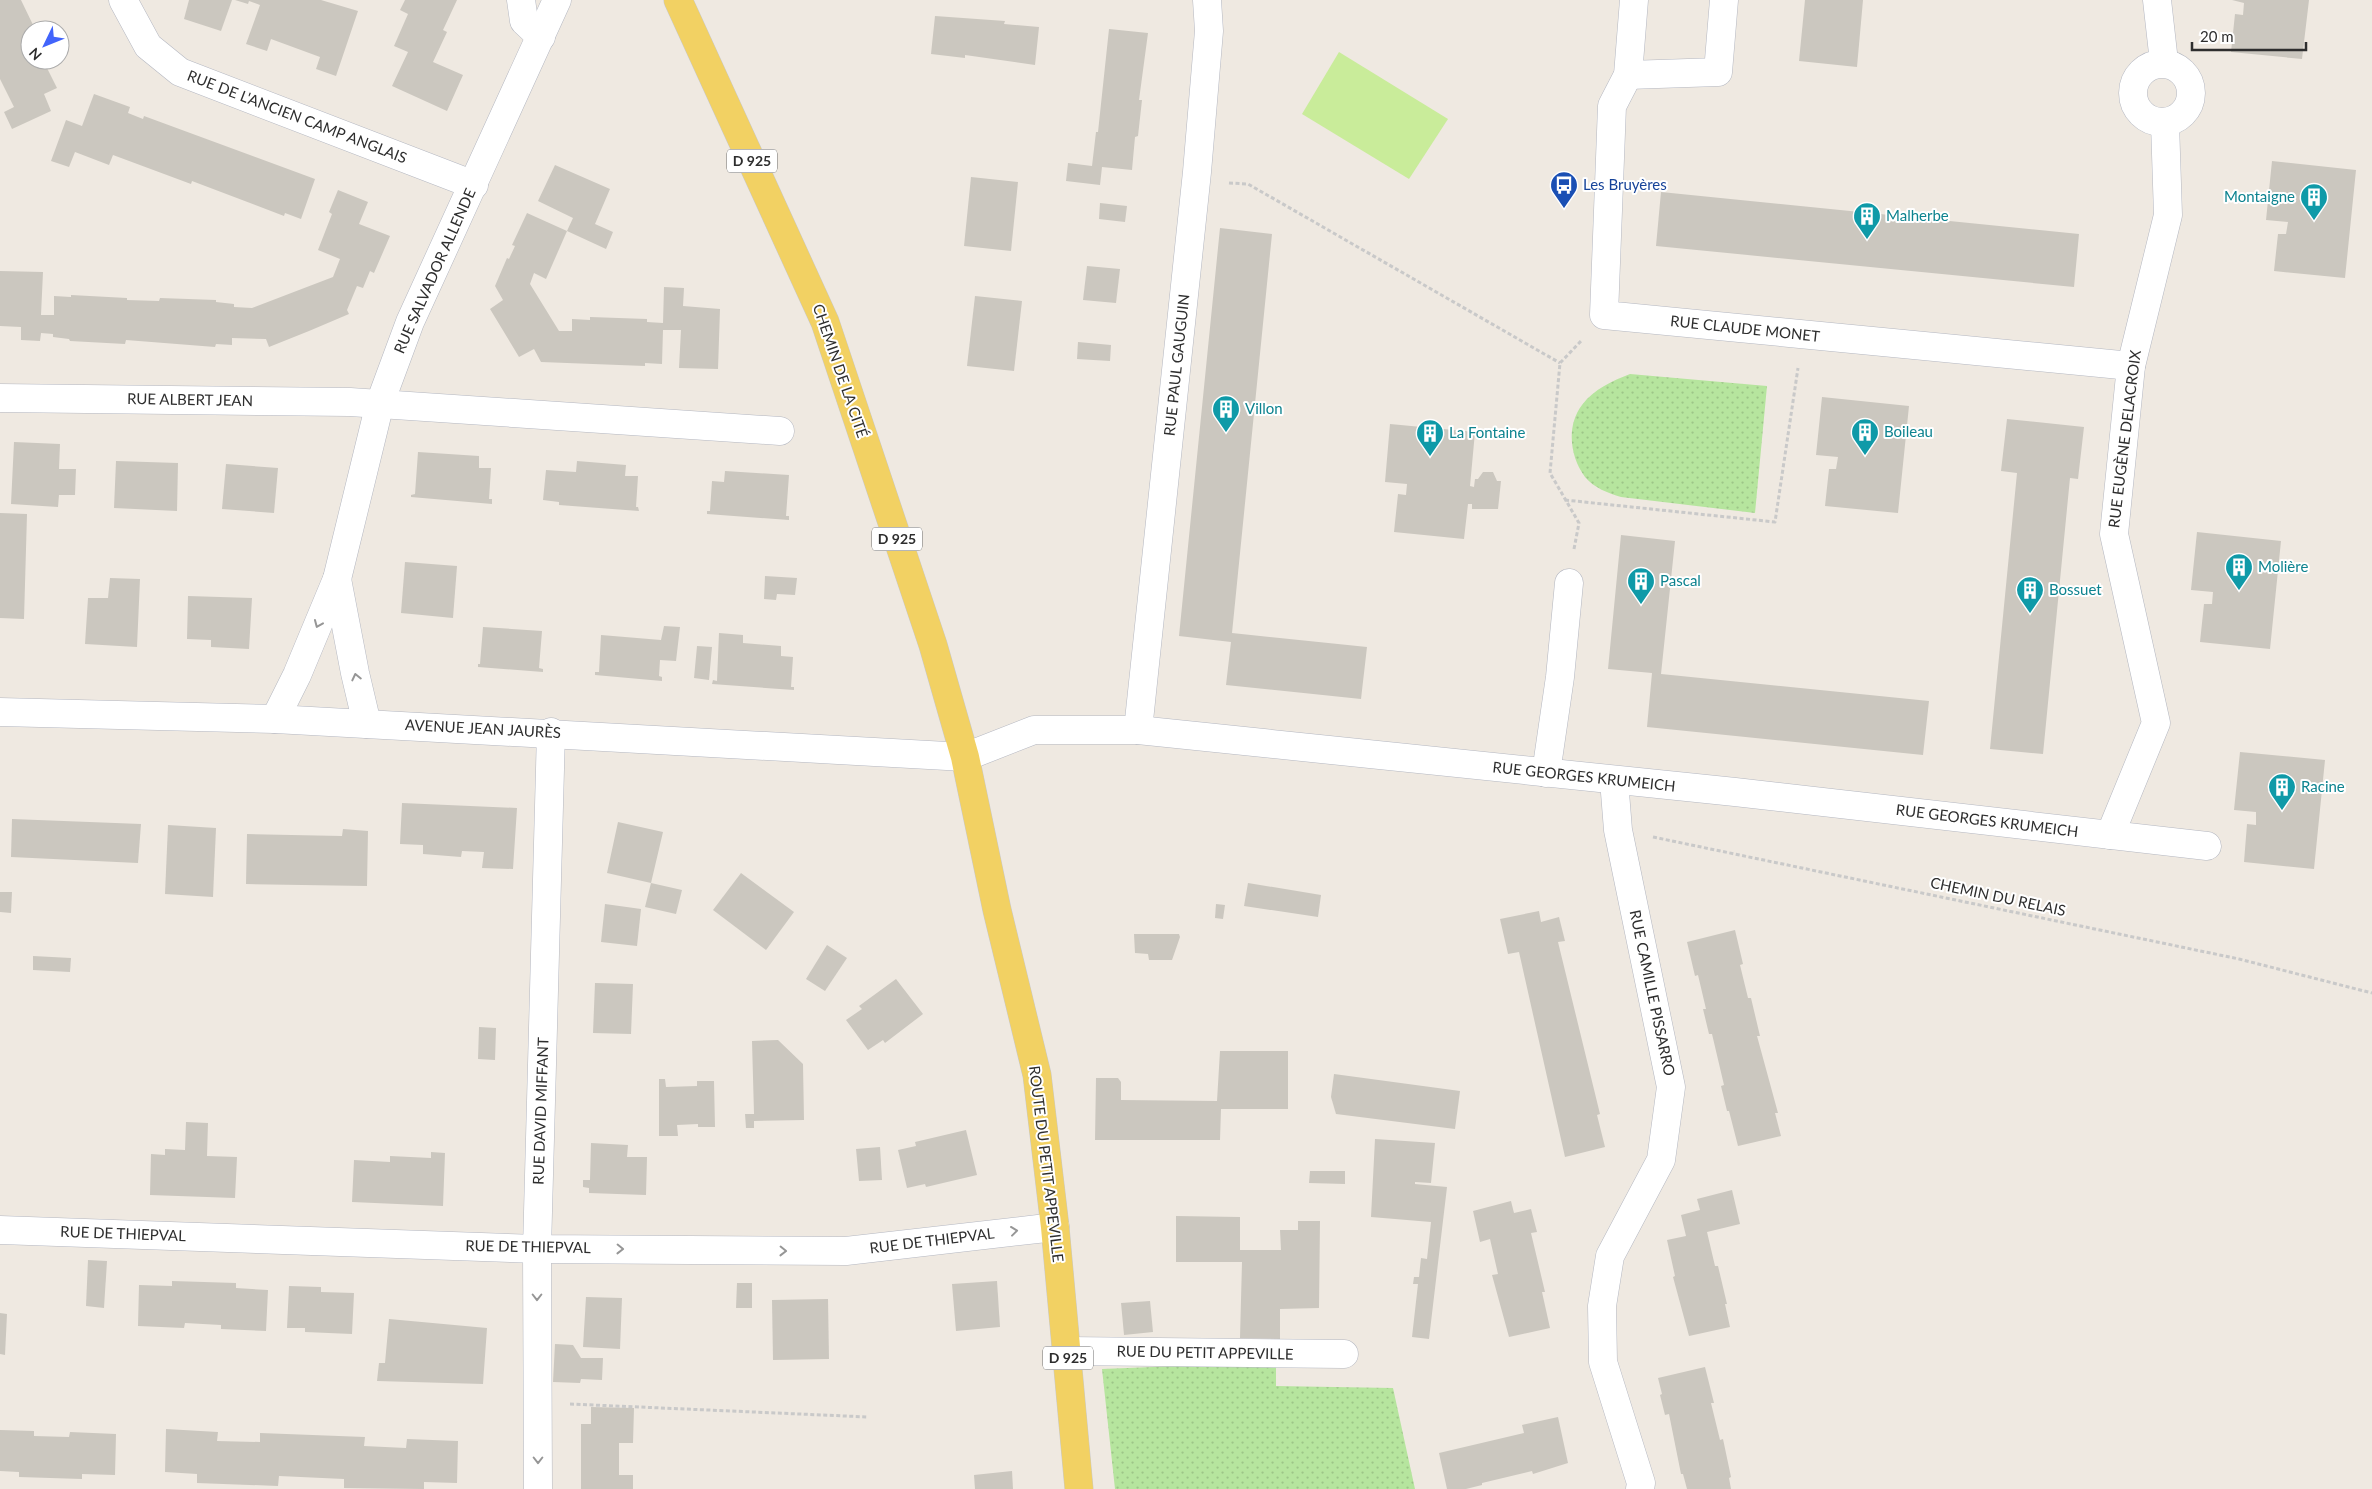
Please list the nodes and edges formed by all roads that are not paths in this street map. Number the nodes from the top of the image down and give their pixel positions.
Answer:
1 (123, 0) edge
2 (521, 0) edge
3 (556, 0) edge
4 (678, 0) edge
5 (1207, 0) edge
6 (1634, 0) edge
7 (1724, 0) edge
8 (2157, 0) edge
9 (541, 37) junction
10 (2164, 62) junction
11 (1628, 75) junction
12 (2165, 123) junction
13 (474, 184) junction
14 (2130, 366) junction
15 (0, 398) edge
16 (380, 403) junction
17 (780, 431) dead end
18 (338, 579) junction
19 (1569, 584) road end
20 (0, 712) edge
21 (275, 719) junction
22 (367, 724) junction
23 (1138, 730) junction
24 (551, 732) junction
25 (965, 757) junction
26 (1546, 773) junction
27 (1614, 780) junction
28 (2110, 835) junction
29 (2206, 846) dead end
30 (1055, 1227) junction
31 (0, 1230) edge
32 (536, 1248) junction
33 (1067, 1351) junction
34 (1344, 1354) dead end
35 (538, 1489) edge
36 (1079, 1489) edge
37 (1640, 1489) edge

1 - 13 street, RUE DE L'ANCIEN CAMP ANGLAIS
2 - 9 street
3 - 9 street, RUE SALVADOR ALLENDE
4 - 25 main road, CHEMIN DE LA CITÉ / D 925
5 - 23 street, RUE PAUL GAUGUIN
6 - 11 street
7 - 11 street
8 - 10 street
9 - 13 street, RUE SALVADOR ALLENDE
10 - 12 street
10 - 12 street
11 - 14 street, RUE CLAUDE MONET
12 - 14 street, RUE EUGÈNE DELACROIX
13 - 16 street, RUE SALVADOR ALLENDE
14 - 28 street, RUE EUGÈNE DELACROIX
15 - 16 street, RUE ALBERT JEAN
16 - 17 street, RUE ALBERT JEAN
16 - 18 street, RUE SALVADOR ALLENDE
18 -> 21 street, RUE SALVADOR ALLENDE
22 -> 18 street
19 - 26 street
20 - 21 street, AVENUE JEAN JAURÈS
21 - 22 street, AVENUE JEAN JAURÈS
22 - 24 street, AVENUE JEAN JAURÈS
23 - 25 street, RUE GEORGES KRUMEICH
23 - 26 street, RUE GEORGES KRUMEICH
24 - 25 street, AVENUE JEAN JAURÈS
24 - 32 street, RUE DAVID MIFFANT
25 - 30 main road, ROUTE DU PETIT APPEVILLE / D 925
26 - 27 street, RUE GEORGES KRUMEICH
27 - 28 street, RUE GEORGES KRUMEICH
27 - 37 street, RUE CAMILLE PISSARRO
28 - 29 street, RUE GEORGES KRUMEICH
32 -> 30 street, RUE DE THIEPVAL
30 - 33 main road, ROUTE DU PETIT APPEVILLE / D 925
31 - 32 street, RUE DE THIEPVAL
32 -> 35 street, RUE DAVID MIFFANT
33 - 34 street, RUE DU PETIT APPEVILLE
33 - 36 main road, ROUTE DU PETIT APPEVILLE / D 925

